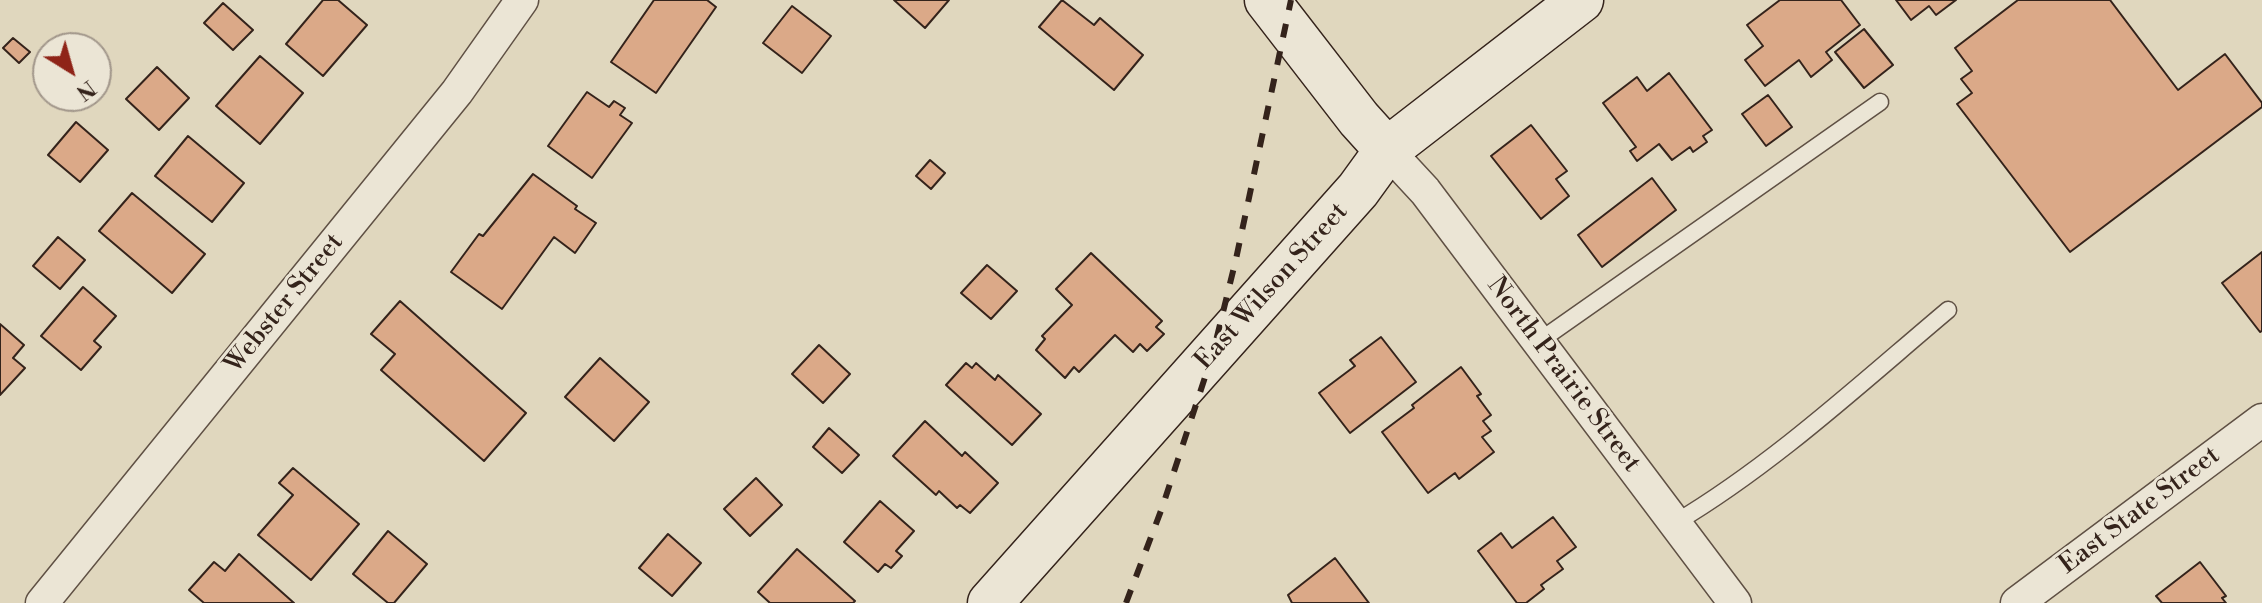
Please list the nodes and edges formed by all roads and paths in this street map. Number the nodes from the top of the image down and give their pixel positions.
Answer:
1 (522, 0) edge
2 (1267, 0) edge
3 (1581, 0) edge
4 (1880, 102) dead end
5 (1387, 150) junction
6 (1948, 310) dead end
7 (1538, 342) junction
8 (2262, 420) edge
9 (1675, 523) junction
10 (42, 603) edge
11 (990, 603) edge
12 (1735, 603) edge
13 (2017, 603) edge

1 - 10 street, Webster Street
2 - 5 street
3 - 5 street, East Wilson Street
4 - 7 lane
5 - 7 street, North Prairie Street
5 - 11 street, East Wilson Street
6 - 9 lane
7 - 9 street, North Prairie Street
8 - 13 street, East State Street
9 - 12 street, North Prairie Street

